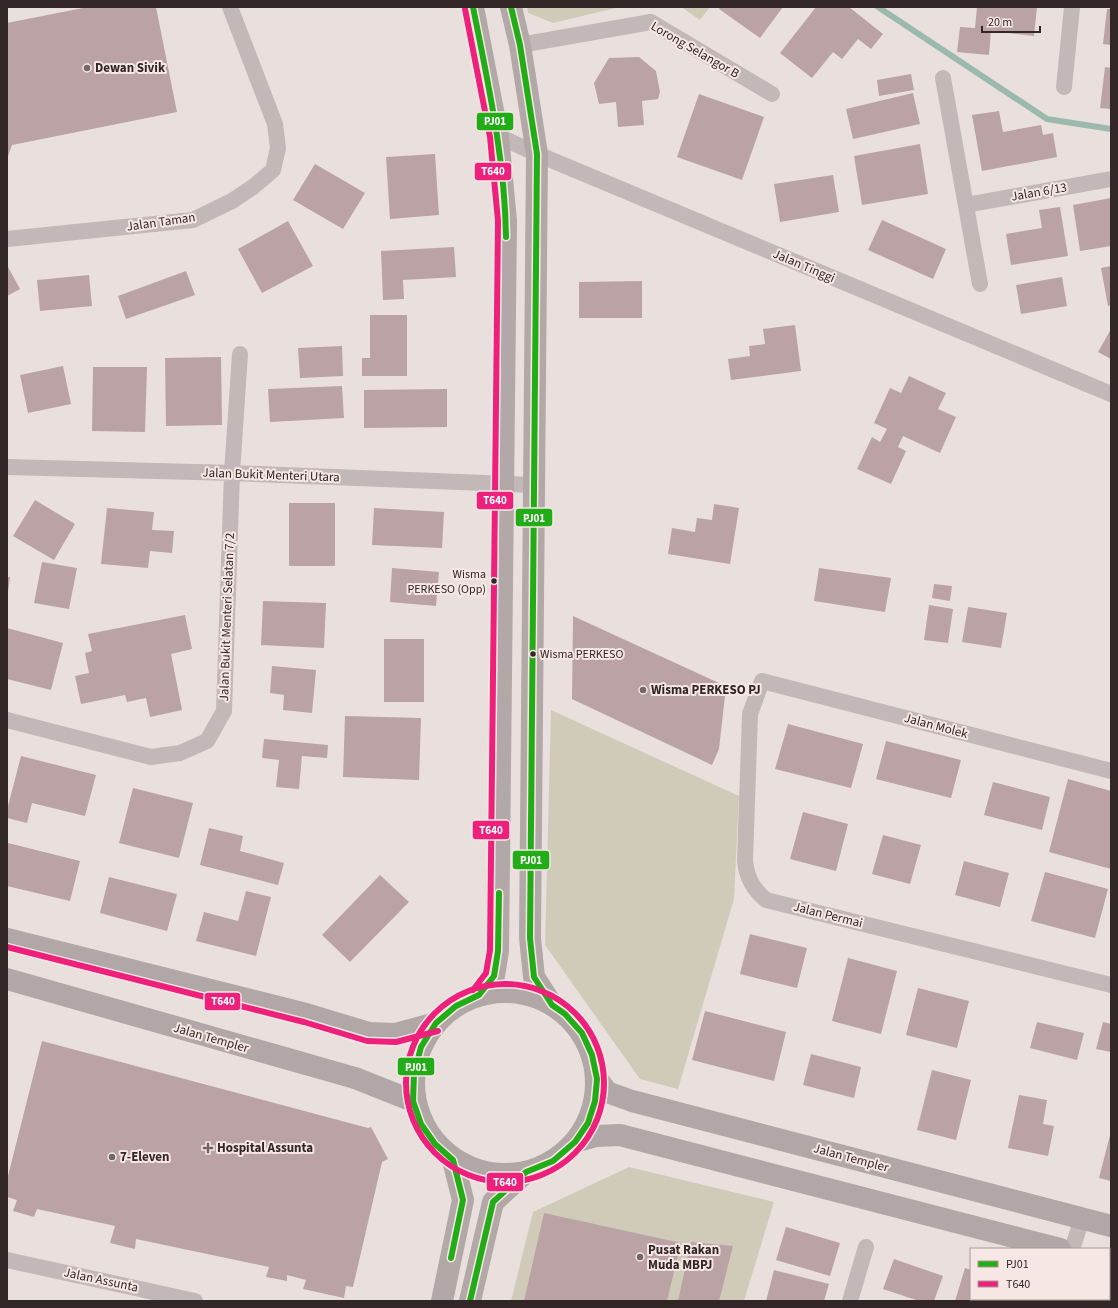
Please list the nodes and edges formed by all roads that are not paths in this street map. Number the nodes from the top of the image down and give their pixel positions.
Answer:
1 (230, 7) edge
2 (473, 7) edge
3 (511, 7) edge
4 (1072, 7) edge
5 (520, 45) junction
6 (943, 78) dead end
7 (1064, 87) dead end
8 (772, 94) dead end
9 (498, 136) junction
10 (537, 154) junction
11 (1111, 179) edge
12 (966, 205) junction
13 (7, 239) edge
14 (980, 284) dead end
15 (240, 354) dead end
16 (1111, 394) edge
17 (7, 467) edge
18 (232, 473) junction
19 (504, 484) junction
20 (534, 485) junction
21 (762, 681) joint
22 (7, 720) edge
23 (1111, 771) edge
24 (7, 939) edge
25 (7, 979) edge
26 (1111, 985) edge
27 (479, 995) junction
28 (552, 1005) junction
29 (436, 1024) junction
30 (597, 1079) junction
31 (413, 1101) junction
32 (575, 1142) junction
33 (453, 1160) junction
34 (526, 1172) junction
35 (1082, 1219) junction
36 (1111, 1226) edge
37 (866, 1247) dead end
38 (1056, 1248) edge
39 (1072, 1248) edge
40 (7, 1260) edge
41 (195, 1301) edge
42 (442, 1301) edge
43 (470, 1301) edge
44 (850, 1301) edge

1 - 13 street, Jalan Taman
2 - 9 main road
3 - 5 main road
4 - 7 street
5 - 8 street, Lorong Selangor B
5 - 10 main road
6 - 12 street
9 - 10 street, Jalan Tinggi
9 - 19 main road
10 - 16 street, Jalan Tinggi
10 - 20 main road
11 - 12 street, Jalan 6/13
12 - 14 street
15 - 18 street, Jalan Bukit Menteri Selatan 7/2
17 - 18 street, Jalan Bukit Menteri Utara
18 - 19 street, Jalan Bukit Menteri Utara
18 - 22 street, Jalan Bukit Menteri Selatan 7/2
19 - 20 street, Jalan Bukit Menteri Utara
19 - 27 main road
20 - 28 main road
21 - 23 street, Jalan Molek
21 - 26 street, Jalan Permai
24 - 29 main road
25 - 31 main road, Jalan Templer
27 - 28 main road
27 - 29 main road
28 - 30 main road
29 - 31 main road
30 - 32 main road
30 - 35 main road, Jalan Templer
31 - 33 main road
32 - 34 main road
32 - 38 main road
33 - 34 main road
33 - 42 main road
34 - 43 main road
35 - 36 main road, Jalan Templer
35 - 39 street
37 - 44 street
40 - 41 street, Jalan Assunta

